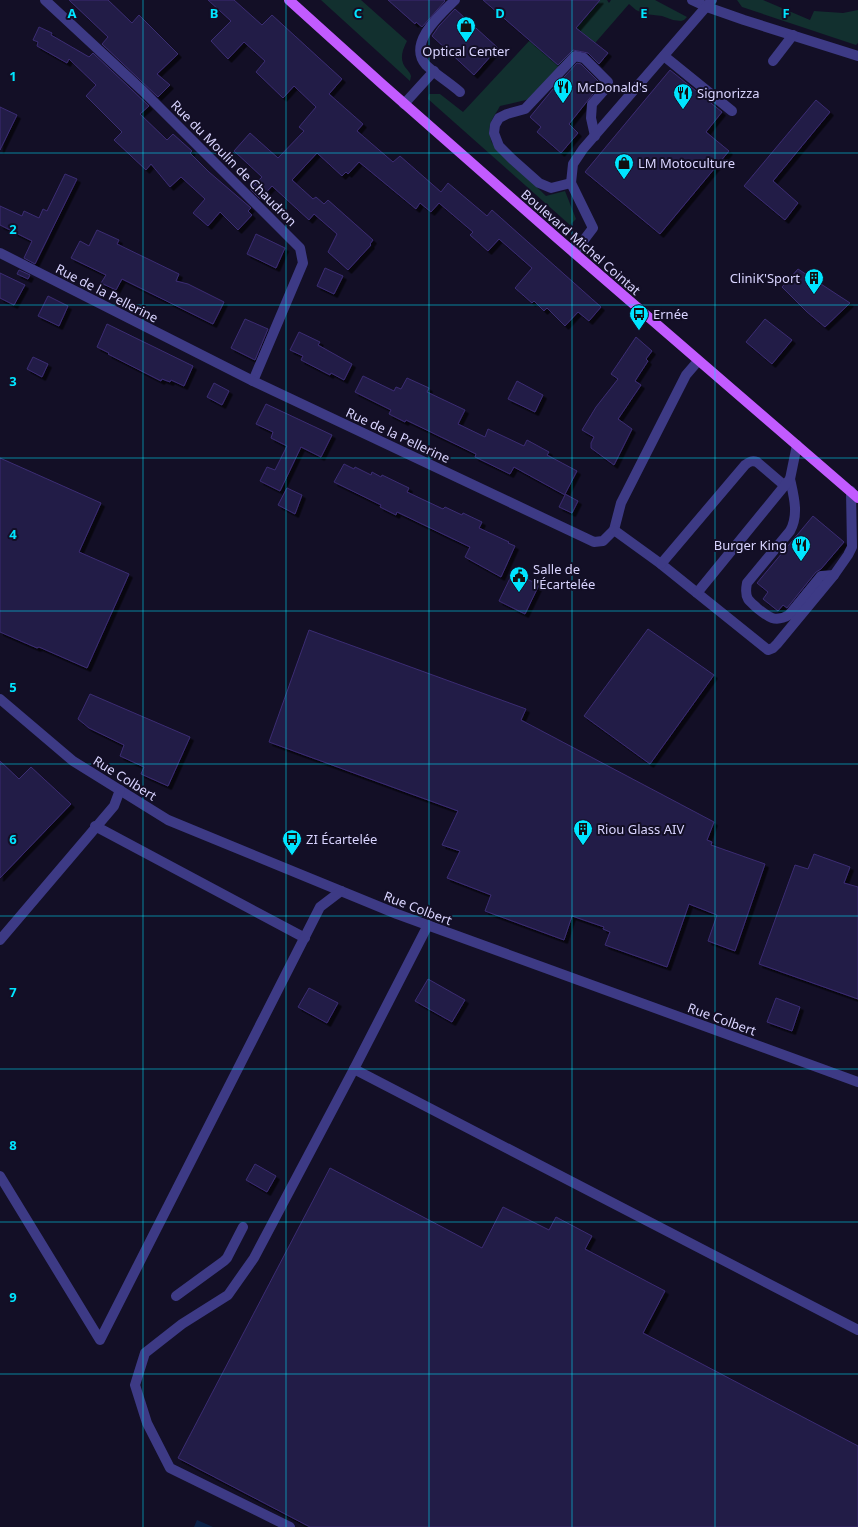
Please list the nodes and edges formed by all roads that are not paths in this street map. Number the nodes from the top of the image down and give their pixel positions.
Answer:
1 (45, 0) edge
2 (290, 0) edge
3 (454, 0) edge
4 (692, 0) edge
5 (709, 3) edge
6 (793, 35) junction
7 (664, 56) junction
8 (858, 56) edge
9 (772, 61) dead end
10 (434, 71) junction
11 (460, 92) dead end
12 (404, 104) junction
13 (732, 111) dead end
14 (595, 136) junction
15 (571, 183) junction
16 (0, 253) edge
17 (574, 253) junction
18 (698, 361) junction
19 (253, 381) junction
20 (797, 446) junction
21 (788, 483) junction
22 (854, 495) edge
23 (614, 530) junction
24 (661, 564) junction
25 (834, 575) junction
26 (697, 593) junction
27 (0, 699) edge
28 (120, 790) junction
29 (95, 826) junction
30 (341, 891) junction
31 (428, 925) junction
32 (305, 938) junction
33 (0, 940) edge
34 (354, 1069) junction
35 (858, 1082) edge
36 (0, 1176) edge
37 (243, 1227) dead end
38 (176, 1296) dead end
39 (858, 1330) edge
40 (290, 1527) edge

1 - 19 street, Rue du Moulin de Chaudron
2 - 12 main road, Boulevard Michel Cointat
3 - 10 street
4 - 5 street
5 - 6 street
5 - 7 street
6 - 8 street
6 - 9 street
7 - 13 street
7 - 14 street
10 - 11 street
10 - 12 street
12 - 17 main road, Boulevard Michel Cointat
14 - 15 street
14 - 15 street
15 - 17 street
16 - 19 street, Rue de la Pellerine
17 - 18 main road, Boulevard Michel Cointat
18 - 20 main road, Boulevard Michel Cointat
18 - 23 street
19 - 23 street, Rue de la Pellerine
20 - 21 street
20 - 22 main road, Boulevard Michel Cointat
21 - 24 street
21 - 25 street
21 - 26 street
22 - 25 street
23 - 24 street
24 - 26 street
25 - 26 street
27 - 28 street, Rue Colbert
28 - 29 street
28 - 30 street, Rue Colbert
29 - 32 street
29 - 33 street
30 - 31 street, Rue Colbert
30 - 32 street
31 - 34 street
31 - 35 street, Rue Colbert
32 - 36 street
34 - 39 street
34 - 40 street
37 - 38 street

